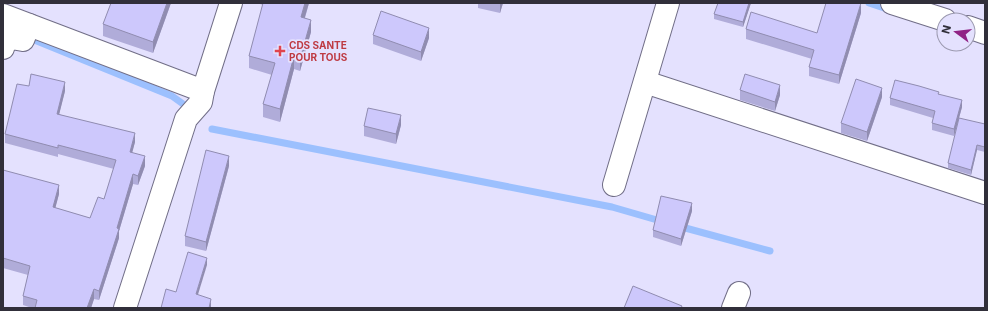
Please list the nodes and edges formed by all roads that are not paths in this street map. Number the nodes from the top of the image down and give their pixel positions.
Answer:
1 (231, 3) edge
2 (668, 3) edge
3 (892, 3) edge
4 (936, 17) edge
5 (18, 21) edge
6 (3, 48) edge
7 (644, 82) junction
8 (203, 91) junction
9 (614, 185) dead end
10 (985, 193) edge
11 (125, 308) edge

1 - 8 street
2 - 7 street
3 - 4 street
5 - 6 street
5 - 8 street
7 - 9 street
7 - 10 street
8 - 11 street

